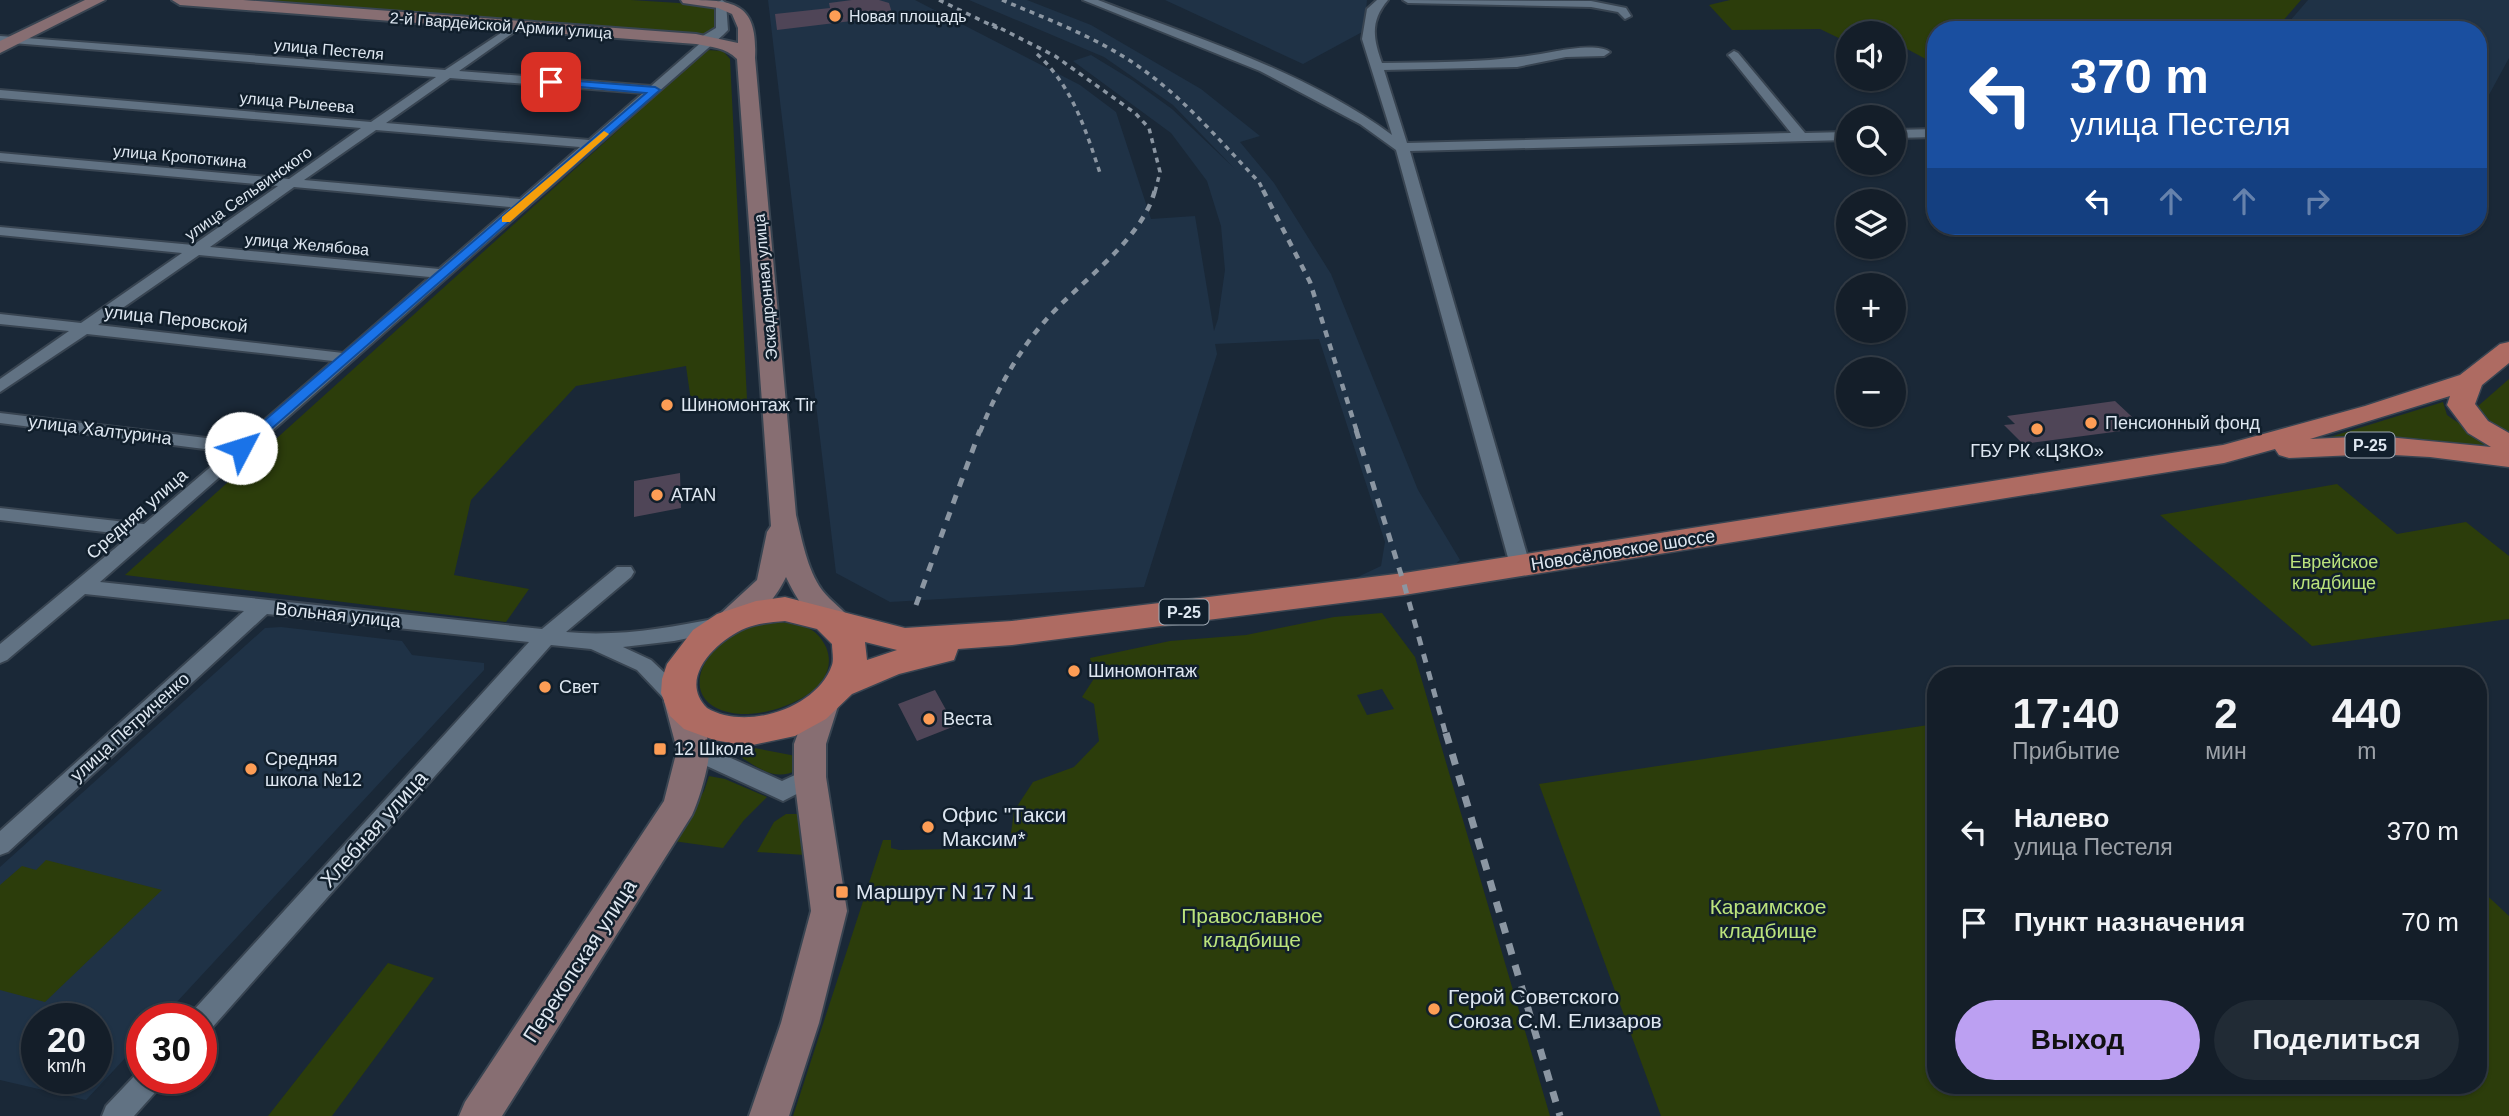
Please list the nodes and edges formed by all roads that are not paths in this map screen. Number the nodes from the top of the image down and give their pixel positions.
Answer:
1 (97, 0) edge
2 (180, 0) edge
3 (690, 0) edge
4 (1088, 0) edge
5 (1383, 0) edge
6 (1408, 0) edge
7 (721, 3) junction
8 (1625, 16) dead end
9 (516, 26) junction
10 (748, 36) junction
11 (710, 38) junction
12 (8, 39) edge
13 (0, 48) edge
14 (1604, 52) dead end
15 (1734, 55) dead end
16 (746, 58) junction
17 (1378, 67) junction
18 (448, 74) junction
19 (655, 90) junction
20 (0, 94) edge
21 (1389, 105) junction
22 (1352, 113) junction
23 (374, 126) junction
24 (1927, 133) edge
25 (1906, 134) edge
26 (1836, 136) edge
27 (1801, 137) junction
28 (592, 144) junction
29 (1400, 147) junction
30 (0, 157) edge
31 (292, 184) junction
32 (524, 204) junction
33 (0, 231) edge
34 (196, 251) junction
35 (443, 274) junction
36 (0, 319) edge
37 (83, 328) junction
38 (2509, 350) edge
39 (347, 358) junction
40 (2470, 382) junction
41 (0, 387) edge
42 (0, 418) edge
43 (2509, 445) edge
44 (241, 448) junction
45 (2231, 452) junction
46 (2509, 458) edge
47 (0, 514) edge
48 (782, 515) junction
49 (148, 531) junction
50 (1520, 565) junction
51 (105, 567) junction
52 (624, 572) dead end
53 (82, 587) junction
54 (113, 591) junction
55 (63, 603) junction
56 (261, 608) junction
57 (729, 622) junction
58 (838, 623) junction
59 (1012, 633) junction
60 (546, 637) junction
61 (594, 642) junction
62 (0, 655) edge
63 (833, 695) junction
64 (680, 701) junction
65 (693, 750) junction
66 (810, 777) junction
67 (0, 845) edge
68 (217, 1003) edge
69 (136, 1094) edge
70 (116, 1116) edge
71 (479, 1116) edge
72 (769, 1116) edge

1 - 12 main road
2 - 9 main road, 2-й Гвардейской Армии улица
3 - 7 main road
4 - 22 street
5 - 17 street
6 - 8 street
7 - 10 main road
7 - 11 street
9 - 11 main road, 2-й Гвардейской Армии улица
9 - 18 street, улица Сельвинского
10 - 11 street
10 - 16 main road, Эскадронная улица
11 - 16 main road, 2-й Гвардейской Армии улица
11 - 19 street, Средняя улица
12 - 13 main road
12 - 18 street, улица Пестеля
14 - 17 street
15 - 27 street
16 - 48 main road, Эскадронная улица
17 - 21 street
18 - 19 street, улица Пестеля
18 - 23 street, улица Сельвинского
19 - 28 street, Средняя улица
20 - 23 street, улица Рылеева
21 - 22 street
21 - 29 street
22 - 29 street
23 - 28 street, улица Рылеева
23 - 31 street, улица Сельвинского
24 - 25 street
26 - 27 street
27 - 29 street
28 - 32 street, Средняя улица
29 - 50 street
30 - 31 street, улица Кропоткина
31 - 32 street, улица Кропоткина
31 - 34 street, улица Сельвинского
32 - 35 street, Средняя улица
33 - 34 street, улица Желябова
34 - 35 street, улица Желябова
34 - 37 street, улица Сельвинского
35 - 39 street, Средняя улица
36 - 37 street, улица Перовской
37 - 39 street, улица Перовской
37 - 41 street, улица Сельвинского
38 - 40 main road
39 - 44 street, Средняя улица
40 - 43 main road
40 - 45 main road, Новосёловское шоссе / Р-25
42 - 44 street, улица Халтурина
44 - 49 street, Средняя улица
45 - 46 main road, Новосёловское шоссе / Р-25
45 - 50 main road, Новосёловское шоссе / Р-25
47 - 49 street
48 - 57 main road
48 - 58 main road
49 - 51 street, Средняя улица
50 - 59 main road, Новосёловское шоссе / Р-25
51 - 53 street, Средняя улица
51 - 54 street
52 - 60 street, Хлебная улица
53 - 54 street, Вольная улица
53 - 55 street, Средняя улица
54 - 55 street
54 - 56 street, Вольная улица
55 - 62 street, Средняя улица
56 - 60 street, Вольная улица
56 - 67 street, улица Петриченко
57 - 58 main road
57 - 61 street
57 - 64 main road
58 - 59 main road, Новосёловское шоссе
58 - 63 main road
59 - 63 main road, Новосёловское шоссе
60 - 61 street, Вольная улица
60 - 68 street, Хлебная улица
61 - 64 street
63 - 64 main road
63 - 66 main road
64 - 65 main road
65 - 66 street
65 - 71 main road, Перекопская улица
66 - 72 main road
69 - 70 street

